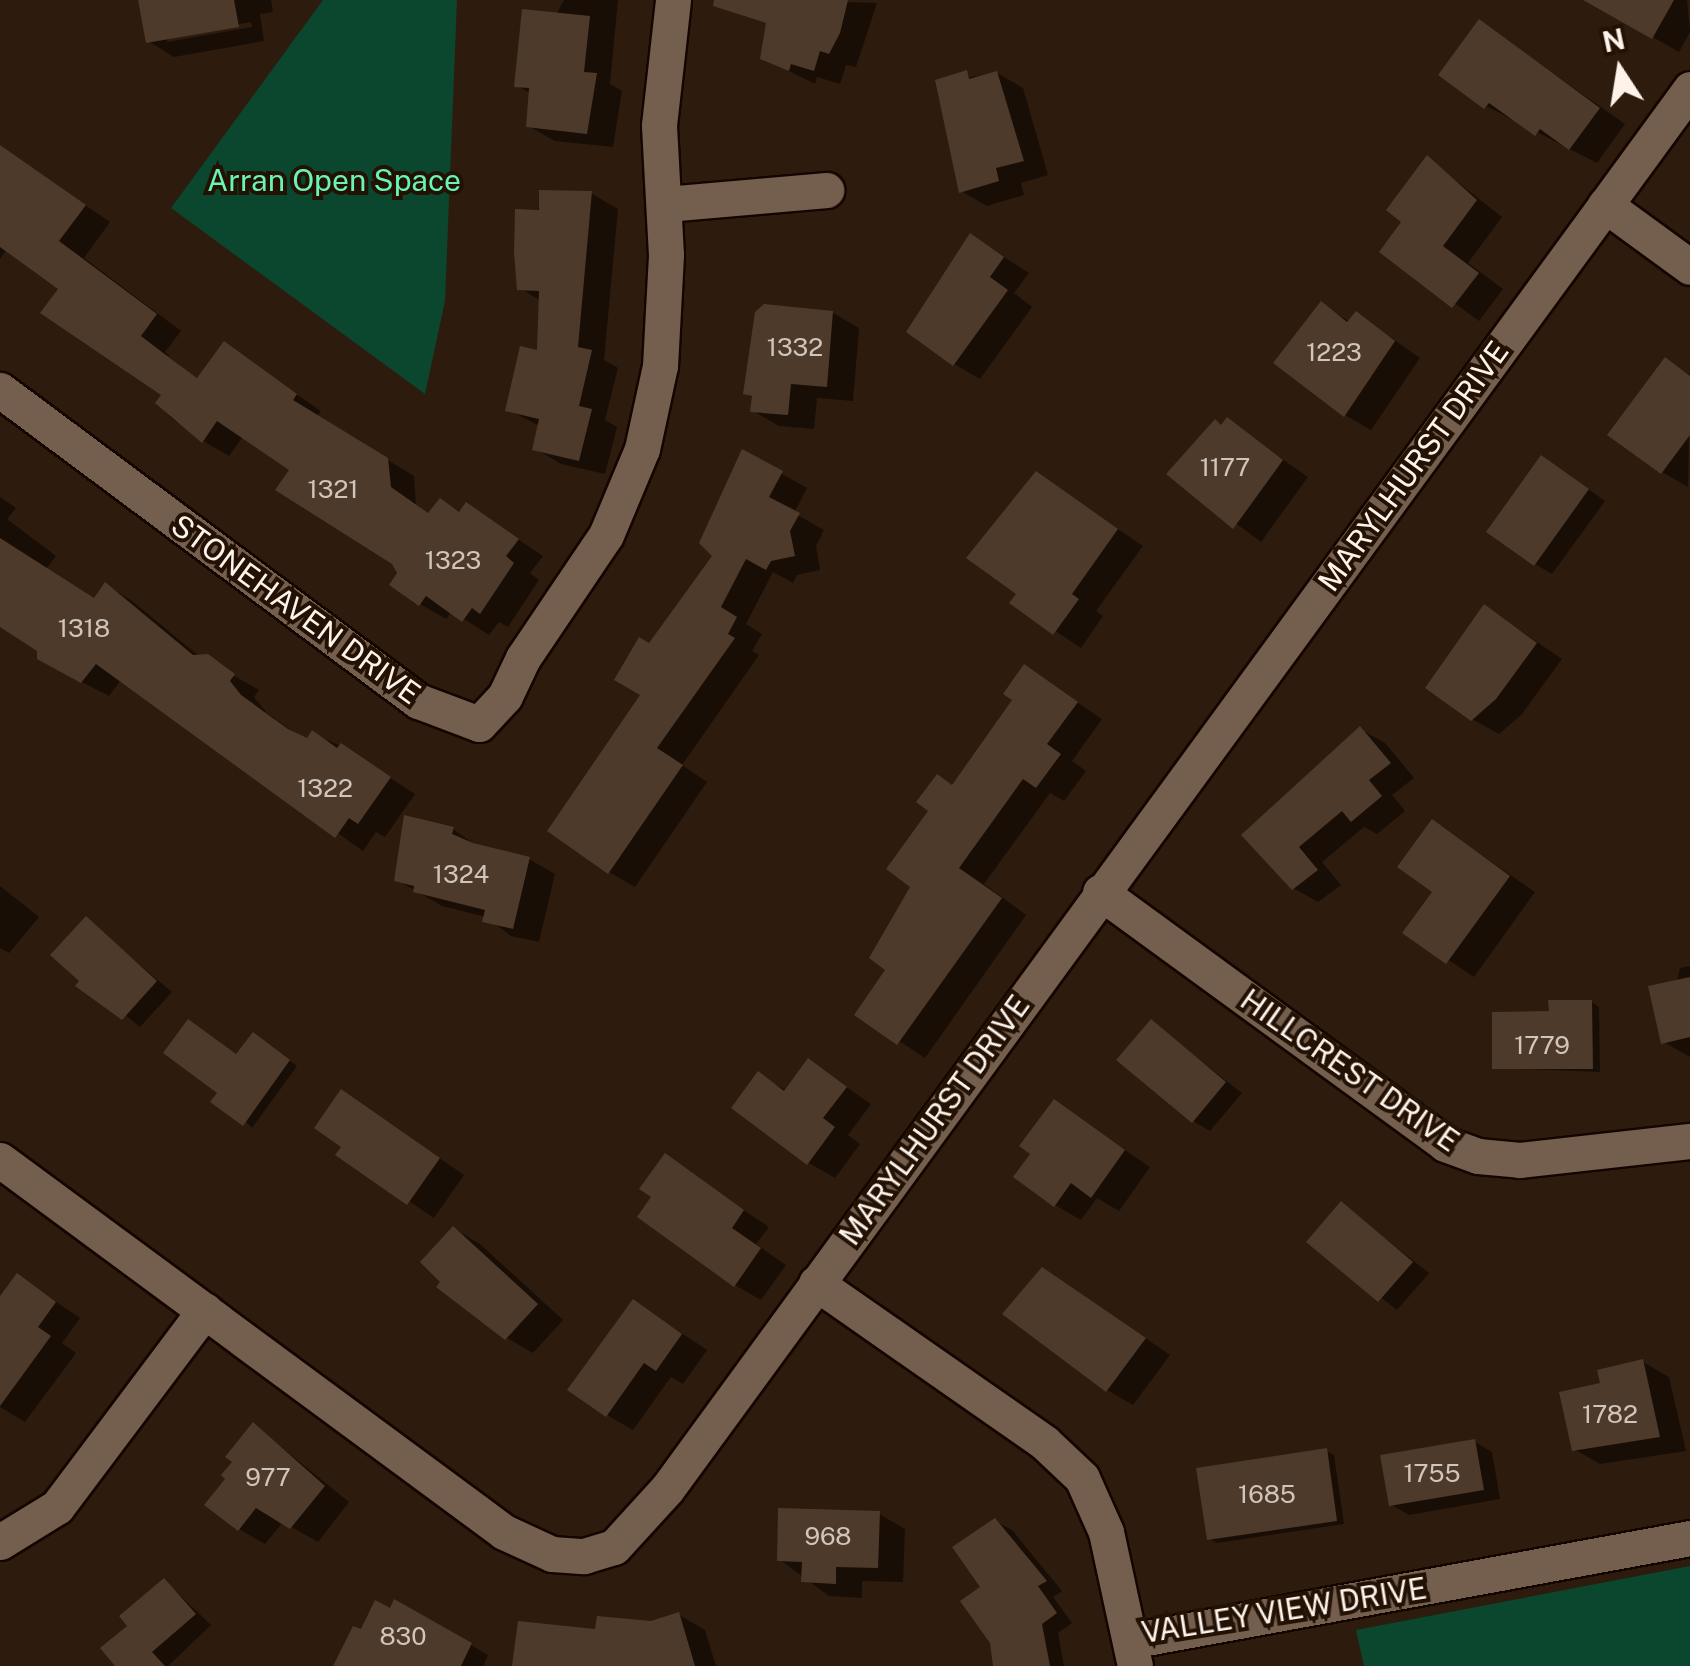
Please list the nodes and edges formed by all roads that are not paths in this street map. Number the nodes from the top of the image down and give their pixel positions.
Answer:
1 (673, 0) edge
2 (1690, 89) edge
3 (826, 190) dead end
4 (666, 204) junction
5 (1606, 205) junction
6 (1690, 267) edge
7 (0, 390) edge
8 (1100, 892) junction
9 (1690, 1141) edge
10 (0, 1160) edge
11 (816, 1283) junction
12 (205, 1310) junction
13 (1690, 1538) edge
14 (0, 1542) edge
15 (1133, 1654) edge

1 - 4 street, STONEHAVEN DRIVE
2 - 5 street, MARYLHURST DRIVE
3 - 4 street
4 - 7 street, STONEHAVEN DRIVE
5 - 6 street
5 - 8 street, MARYLHURST DRIVE
8 - 9 street, HILLCREST DRIVE
8 - 11 street, MARYLHURST DRIVE
10 - 12 street, MARYLHURST DRIVE
11 - 12 street, MARYLHURST DRIVE
11 - 15 street, VALLEY VIEW DRIVE
12 - 14 street
13 - 15 street, VALLEY VIEW DRIVE

